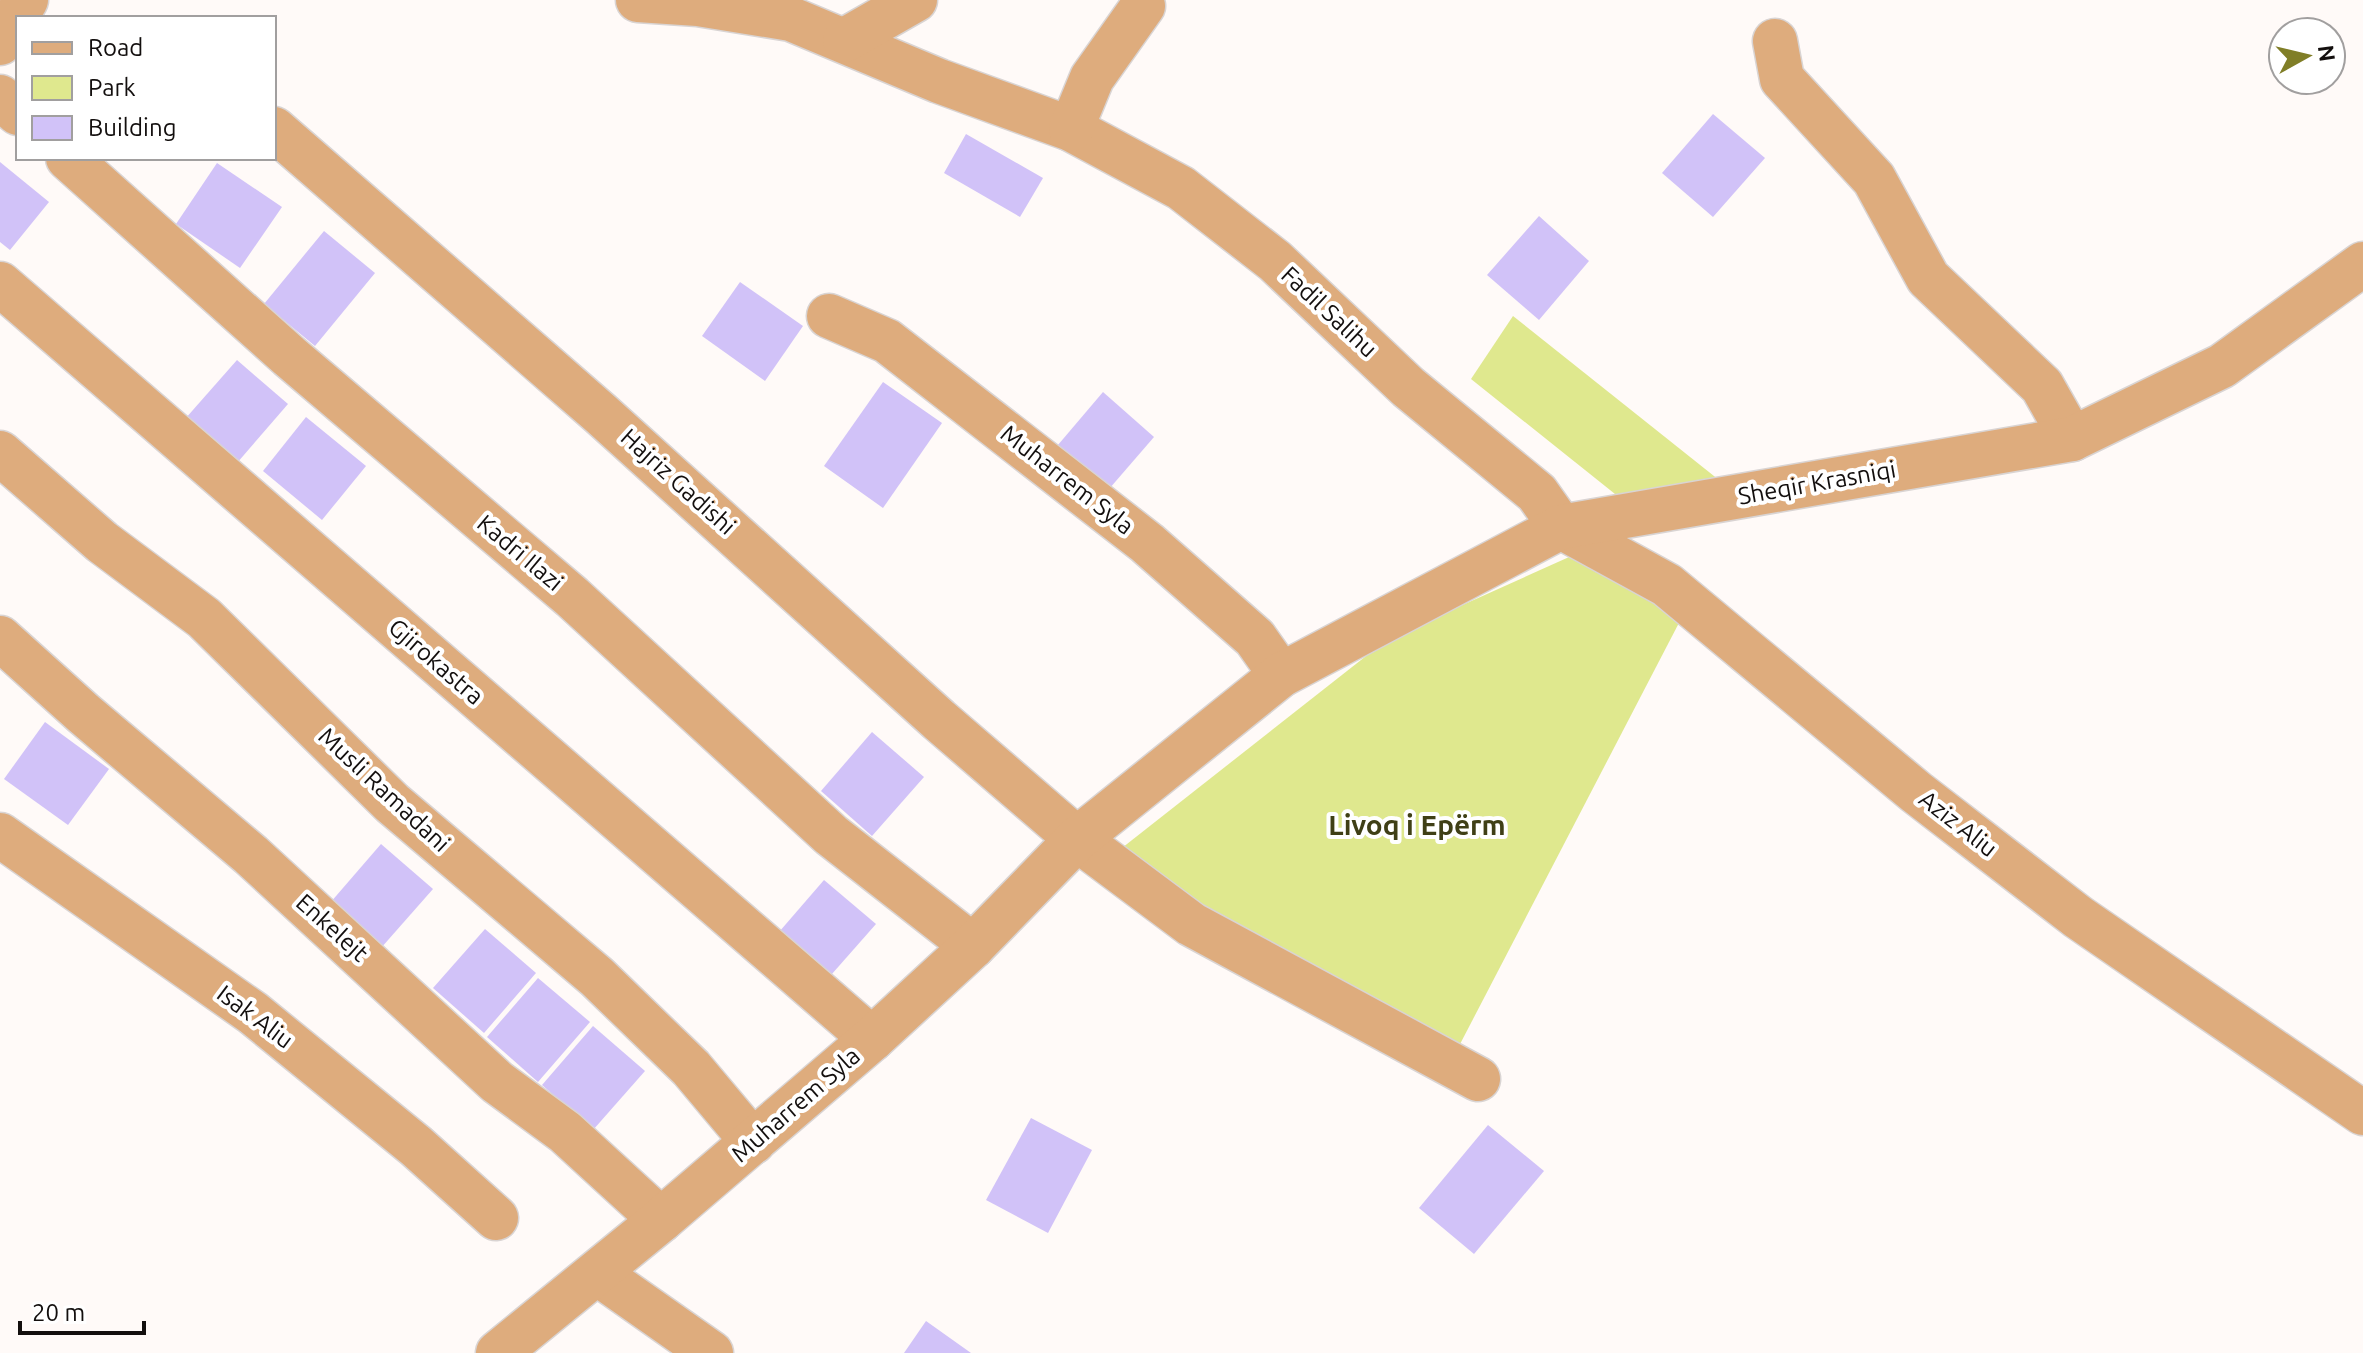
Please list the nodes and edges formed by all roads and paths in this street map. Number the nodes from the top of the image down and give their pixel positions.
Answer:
1 (638, 0) edge
2 (915, 0) edge
3 (1143, 6) dead end
4 (16, 17) edge
5 (845, 40) junction
6 (1775, 41) dead end
7 (0, 43) edge
8 (0, 97) edge
9 (16, 111) edge
10 (1071, 129) junction
11 (276, 131) edge
12 (70, 160) edge
13 (2363, 264) edge
14 (0, 284) edge
15 (829, 316) dead end
16 (2072, 439) junction
17 (0, 453) edge
18 (1561, 527) junction
19 (0, 638) edge
20 (1281, 675) junction
21 (0, 835) edge
22 (1077, 839) junction
23 (973, 946) junction
24 (872, 1039) junction
25 (1478, 1079) dead end
26 (2363, 1113) edge
27 (753, 1142) junction
28 (496, 1218) dead end
29 (661, 1220) junction
30 (597, 1273) junction
31 (498, 1353) edge
32 (711, 1353) edge

1 - 5 street, Fadil Salihu
2 - 5 street
3 - 10 street
4 - 7 street
5 - 10 street, Fadil Salihu
6 - 16 street
8 - 9 street
10 - 18 street, Fadil Salihu
11 - 22 street, Hajriz Gadishi
12 - 23 street, Kadri Ilazi
13 - 16 street, Sheqir Krasniqi
14 - 24 street, Gjirokastra
15 - 20 street, Muharrem Syla
16 - 18 street, Sheqir Krasniqi
17 - 27 street, Musli Ramadani
18 - 20 street, Muharrem Syla
18 - 26 street, Aziz Aliu
19 - 29 street, Enkelejt
20 - 22 street, Muharrem Syla
21 - 28 street, Isak Aliu
22 - 23 street, Muharrem Syla
22 - 25 street
23 - 24 street, Muharrem Syla
24 - 27 street, Muharrem Syla
27 - 29 street, Muharrem Syla
29 - 30 street, Muharrem Syla
30 - 31 street, Muharrem Syla
30 - 32 street

